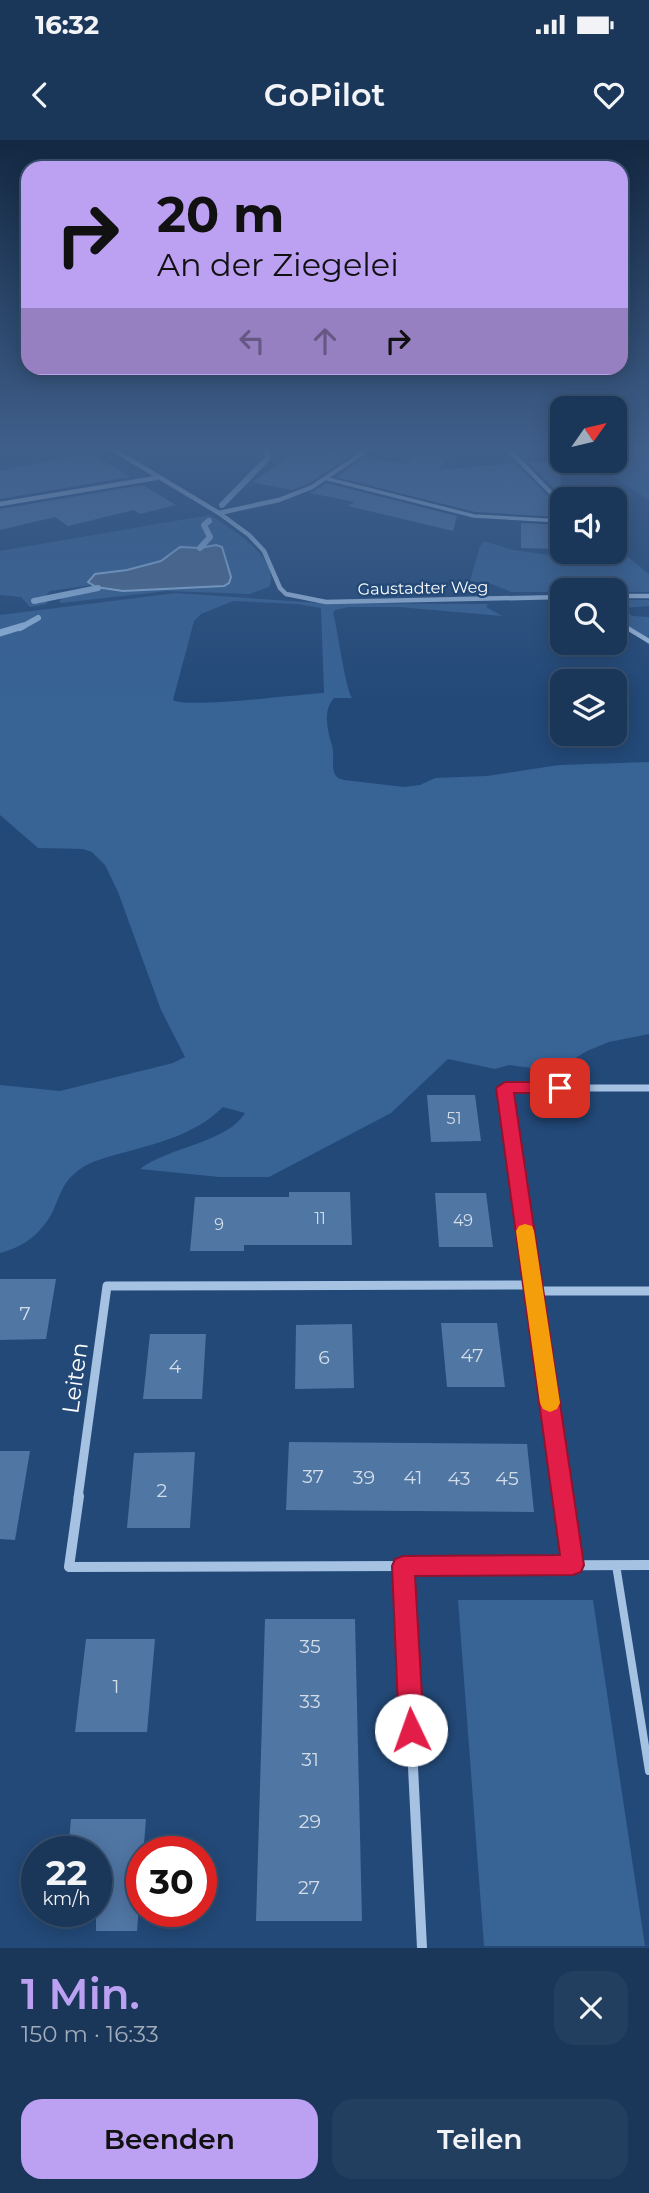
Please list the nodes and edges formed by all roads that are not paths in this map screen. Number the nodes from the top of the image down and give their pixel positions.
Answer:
1 (241, 531) edge
2 (627, 596) edge
3 (649, 596) edge
4 (550, 597) edge
5 (627, 628) edge
6 (649, 641) edge
7 (649, 1088) edge
8 (533, 1288) junction
9 (649, 1290) edge
10 (573, 1565) junction
11 (616, 1565) junction
12 (649, 1565) edge
13 (403, 1566) junction
14 (649, 1771) edge
15 (422, 1948) edge

1 - 4 street, Gaustadter Weg
2 - 3 street
5 - 6 lane
7 - 8 street
8 - 9 street
8 - 10 street
8 - 13 street, Leiten
10 - 11 street
10 - 13 street
11 - 12 street
11 - 14 lane
13 - 15 street

